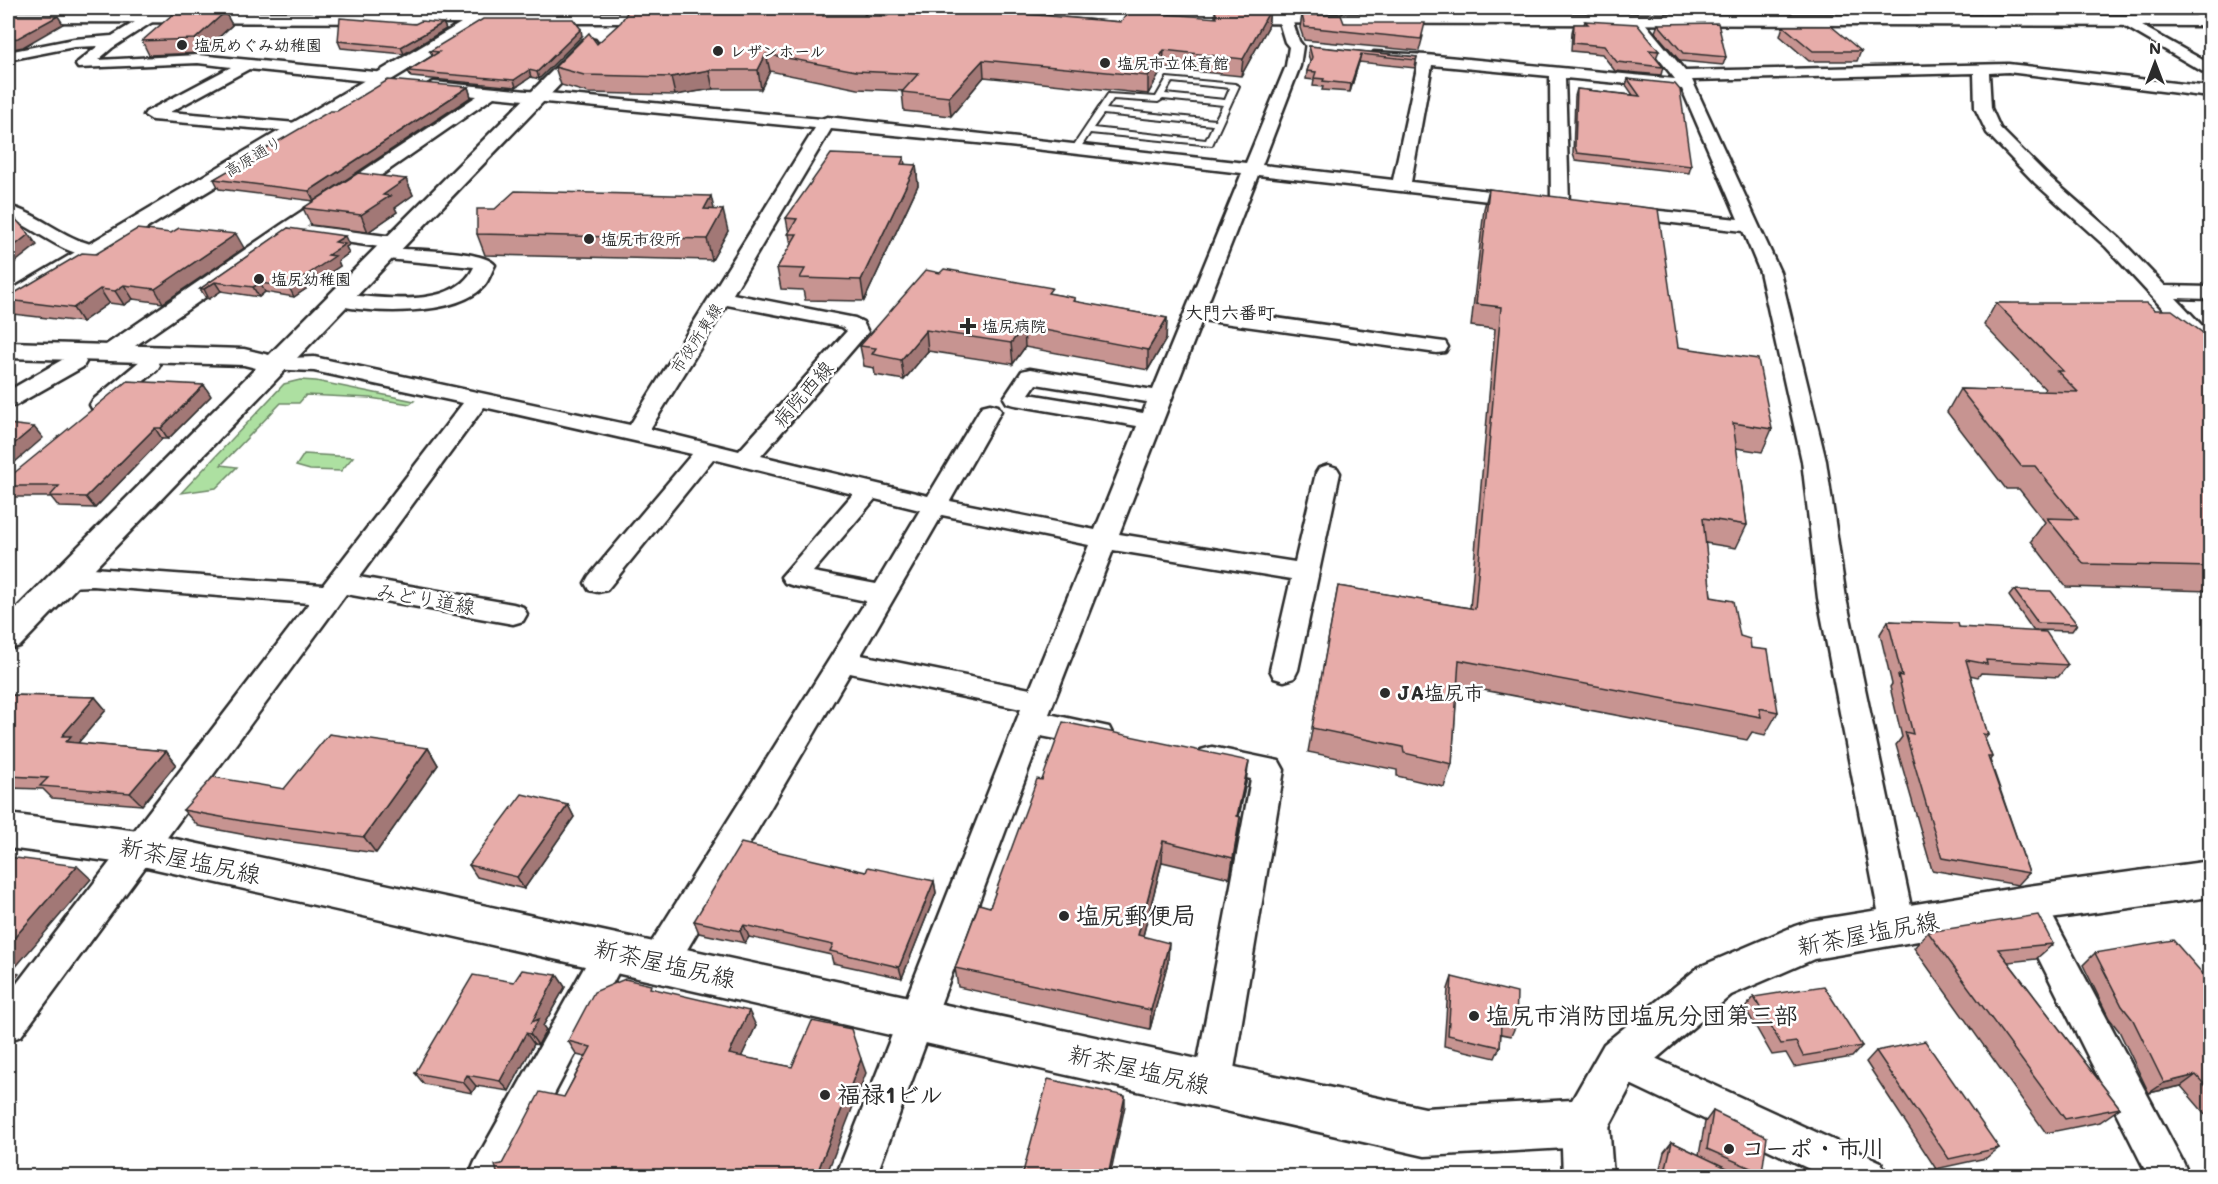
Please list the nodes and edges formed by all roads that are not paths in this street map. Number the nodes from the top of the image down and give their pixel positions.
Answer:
1 (166, 8) edge
2 (1906, 8) edge
3 (2187, 8) edge
4 (490, 12) edge
5 (618, 13) edge
6 (1129, 13) edge
7 (1377, 13) edge
8 (1629, 14) edge
9 (869, 15) edge
10 (8, 17) edge
11 (150, 17) junction
12 (683, 18) edge
13 (1285, 18) junction
14 (895, 19) edge
15 (1024, 19) edge
16 (1188, 19) edge
17 (1210, 19) edge
18 (2211, 20) edge
19 (1924, 21) junction
20 (2126, 21) junction
21 (115, 40) junction
22 (1367, 53) edge
23 (8, 56) edge
24 (1426, 59) junction
25 (246, 64) junction
26 (1981, 69) junction
27 (2211, 70) edge
28 (1557, 72) junction
29 (1685, 80) junction
30 (395, 82) junction
31 (2211, 92) edge
32 (1161, 96) junction
33 (486, 97) dead end
34 (538, 97) junction
35 (1228, 103) junction
36 (1101, 111) junction
37 (826, 122) junction
38 (1218, 123) junction
39 (302, 127) junction
40 (1088, 130) junction
41 (1076, 148) junction
42 (1253, 169) junction
43 (1401, 186) junction
44 (1560, 204) junction
45 (1584, 207) edge
46 (1607, 210) edge
47 (8, 211) edge
48 (1749, 226) junction
49 (288, 229) junction
50 (388, 249) junction
51 (92, 251) junction
52 (2159, 292) junction
53 (2211, 293) edge
54 (721, 298) junction
55 (338, 300) junction
56 (8, 302) edge
57 (1196, 313) junction
58 (856, 326) joint
59 (2211, 346) edge
60 (1437, 347) dead end
61 (8, 350) edge
62 (111, 352) junction
63 (8, 359) edge
64 (75, 362) junction
65 (275, 364) junction
66 (149, 365) junction
67 (1162, 398) junction
68 (478, 399) junction
69 (8, 400) edge
70 (990, 411) dead end
71 (88, 415) edge
72 (1152, 422) junction
73 (636, 433) junction
74 (707, 451) junction
75 (744, 460) junction
76 (1328, 473) dead end
77 (870, 490) junction
78 (935, 506) junction
79 (1104, 540) junction
80 (1304, 572) junction
81 (65, 578) junction
82 (598, 583) dead end
83 (334, 589) junction
84 (883, 595) junction
85 (513, 614) dead end
86 (8, 637) edge
87 (841, 661) junction
88 (1284, 670) dead end
89 (1035, 712) junction
90 (1121, 740) edge
91 (1178, 752) edge
92 (8, 831) edge
93 (138, 848) junction
94 (2211, 879) edge
95 (2028, 904) junction
96 (1898, 926) junction
97 (611, 952) junction
98 (659, 963) junction
99 (915, 1021) junction
100 (8, 1024) edge
101 (1620, 1060) junction
102 (1212, 1087) junction
103 (1585, 1123) junction
104 (489, 1176) edge
105 (856, 1176) edge
106 (1588, 1176) edge
107 (1867, 1176) edge
108 (2169, 1176) edge

1 - 11 street
2 - 19 street
3 - 18 street
4 - 5 street
4 - 11 street
4 - 30 street, 高原通り
5 - 12 street
5 - 34 street
6 - 15 street
6 - 16 street
7 - 8 street
7 - 13 street
8 - 19 street
8 - 29 street
9 - 14 street
10 - 11 street
11 - 21 street
13 - 17 street
13 - 42 street
18 - 20 street
19 - 20 street
20 - 27 street
21 - 23 street
21 - 25 street
22 - 24 street
24 - 28 street
24 - 43 street
25 - 30 street
25 - 39 street
26 - 29 street
26 - 31 street
26 - 52 street
28 - 29 street
28 - 44 street
29 - 48 street
30 - 34 street
30 - 39 street, 高原通り
32 - 35 lane
32 - 35 lane
32 - 36 lane
33 - 49 street
34 - 37 street
34 - 50 street
35 - 38 lane
36 - 38 lane
36 - 40 lane
37 - 41 street
37 - 54 street
38 - 40 lane
39 - 51 street, 高原通り
40 - 41 lane
41 - 42 street
42 - 43 street
42 - 57 street
43 - 44 street
44 - 45 street
46 - 48 street
47 - 51 street
48 - 96 street
49 - 50 street
49 - 62 street
50 - 55 street
50 - 55 street
51 - 56 street, 高原通り
52 - 53 street
52 - 59 street
54 - 58 street, 市役所東線
54 - 73 street, 市役所東線
55 - 65 street
57 - 60 street
57 - 67 street
58 - 75 street, 病院西線
61 - 62 street
62 - 65 street
63 - 64 street
64 - 66 street
64 - 69 street
65 - 66 street
65 - 68 street
65 - 81 street
66 - 71 street
67 - 72 street
67 - 72 street
68 - 73 street
68 - 83 street
70 - 78 street
72 - 79 street
73 - 74 street
74 - 75 street
74 - 82 street
75 - 77 street
76 - 80 street
77 - 78 street
77 - 84 street
78 - 79 street
78 - 84 street
79 - 80 street
79 - 89 street
80 - 88 street
81 - 83 street, みどり道線
81 - 86 street
83 - 85 street, みどり道線
83 - 93 street
84 - 87 street
87 - 89 street
87 - 98 street
89 - 90 street
89 - 99 street
91 - 102 street
92 - 93 street, 新茶屋塩尻線
93 - 97 street, 新茶屋塩尻線
93 - 100 street
94 - 95 street, 新茶屋塩尻線
95 - 96 street, 新茶屋塩尻線
95 - 108 street
96 - 101 street, 新茶屋塩尻線
97 - 98 street, 新茶屋塩尻線
97 - 104 street
98 - 99 street, 新茶屋塩尻線
99 - 102 street, 新茶屋塩尻線
99 - 105 street
101 - 103 street, 新茶屋塩尻線
101 - 107 street
102 - 103 street, 新茶屋塩尻線
103 - 106 street

